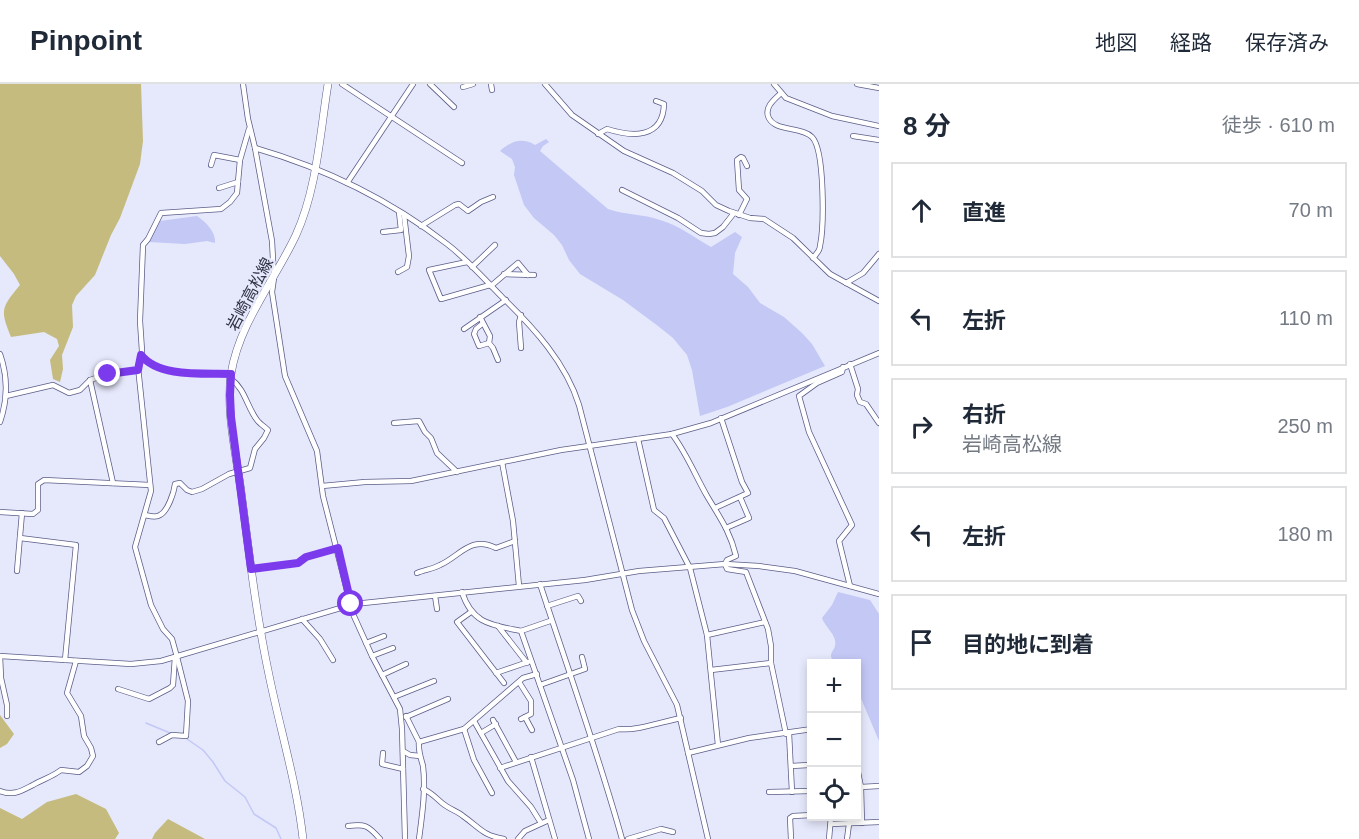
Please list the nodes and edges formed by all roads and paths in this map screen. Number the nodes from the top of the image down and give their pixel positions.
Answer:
1 (243, 84) edge
2 (328, 84) edge
3 (342, 84) edge
4 (413, 84) edge
5 (430, 84) edge
6 (473, 84) edge
7 (545, 84) edge
8 (774, 84) edge
9 (857, 84) edge
10 (464, 87) dead end
11 (879, 88) edge
12 (781, 93) junction
13 (656, 101) dead end
14 (454, 107) dead end
15 (390, 118) junction
16 (879, 126) edge
17 (249, 127) junction
18 (598, 134) junction
19 (853, 136) dead end
20 (879, 141) edge
21 (255, 148) junction
22 (240, 160) junction
23 (462, 164) dead end
24 (211, 165) dead end
25 (747, 166) dead end
26 (314, 169) junction
27 (238, 182) junction
28 (347, 183) junction
29 (219, 188) dead end
30 (621, 190) dead end
31 (493, 197) dead end
32 (402, 214) junction
33 (737, 214) junction
34 (421, 226) junction
35 (383, 232) dead end
36 (495, 245) dead end
37 (879, 255) edge
38 (813, 258) junction
39 (467, 262) junction
40 (472, 267) junction
41 (398, 272) dead end
42 (504, 274) junction
43 (528, 274) junction
44 (534, 275) dead end
45 (274, 278) junction
46 (846, 283) junction
47 (490, 285) junction
48 (506, 300) junction
49 (879, 301) edge
50 (521, 315) junction
51 (480, 317) junction
52 (482, 324) junction
53 (464, 329) dead end
54 (489, 343) junction
55 (521, 348) dead end
56 (0, 354) edge
57 (141, 355) junction
58 (878, 355) edge
59 (498, 360) dead end
60 (850, 364) junction
61 (844, 367) junction
62 (138, 370) junction
63 (3, 375) edge
64 (231, 376) junction
65 (90, 380) junction
66 (6, 396) junction
67 (721, 418) junction
68 (0, 422) edge
69 (394, 423) dead end
70 (879, 423) edge
71 (672, 434) junction
72 (638, 439) junction
73 (590, 445) junction
74 (502, 462) junction
75 (238, 472) junction
76 (457, 472) junction
77 (113, 483) junction
78 (150, 485) junction
79 (322, 486) junction
80 (741, 497) junction
81 (715, 508) junction
82 (0, 512) edge
83 (22, 513) junction
84 (145, 515) junction
85 (726, 528) junction
86 (20, 538) junction
87 (515, 541) junction
88 (338, 548) junction
89 (725, 564) junction
90 (690, 568) junction
91 (251, 569) junction
92 (18, 571) dead end
93 (417, 573) dead end
94 (621, 573) junction
95 (540, 584) junction
96 (519, 586) junction
97 (850, 586) junction
98 (462, 592) junction
99 (879, 594) edge
100 (435, 596) junction
101 (580, 601) dead end
102 (351, 604) junction
103 (547, 606) junction
104 (437, 609) dead end
105 (471, 612) junction
106 (302, 619) junction
107 (550, 621) junction
108 (765, 622) junction
109 (498, 626) junction
110 (521, 631) junction
111 (260, 632) junction
112 (707, 635) junction
113 (384, 636) dead end
114 (366, 643) junction
115 (393, 648) dead end
116 (0, 656) edge
117 (372, 656) junction
118 (176, 657) junction
119 (582, 657) dead end
120 (65, 660) junction
121 (333, 660) dead end
122 (76, 661) junction
123 (529, 662) junction
124 (771, 663) junction
125 (406, 664) dead end
126 (711, 670) junction
127 (496, 673) junction
128 (537, 674) junction
129 (382, 675) junction
130 (570, 675) junction
131 (434, 681) dead end
132 (519, 682) junction
133 (504, 683) dead end
134 (540, 685) junction
135 (118, 689) dead end
136 (394, 697) junction
137 (448, 699) dead end
138 (7, 716) dead end
139 (404, 717) junction
140 (681, 718) junction
141 (474, 721) junction
142 (464, 729) junction
143 (532, 730) dead end
144 (807, 730) edge
145 (481, 733) junction
146 (788, 733) junction
147 (592, 737) junction
148 (159, 742) dead end
149 (419, 742) junction
150 (718, 745) junction
151 (561, 747) junction
152 (403, 751) junction
153 (383, 753) dead end
154 (688, 753) junction
155 (420, 756) junction
156 (531, 757) junction
157 (516, 762) junction
158 (807, 765) edge
159 (791, 766) junction
160 (500, 768) junction
161 (403, 769) junction
162 (879, 786) edge
163 (861, 787) joint
164 (423, 789) junction
165 (0, 791) edge
166 (807, 791) edge
167 (769, 792) dead end
168 (792, 792) junction
169 (492, 793) dead end
170 (807, 815) edge
171 (549, 820) junction
172 (879, 822) edge
173 (541, 823) junction
174 (862, 823) junction
175 (831, 824) joint
176 (849, 824) junction
177 (348, 826) dead end
178 (653, 832) junction
179 (673, 832) dead end
180 (303, 839) edge
181 (380, 839) edge
182 (405, 839) edge
183 (419, 839) edge
184 (504, 839) edge
185 (518, 839) edge
186 (555, 839) edge
187 (589, 839) edge
188 (622, 839) edge
189 (628, 839) edge
190 (655, 839) edge
191 (708, 839) edge
192 (791, 839) edge
193 (829, 839) edge
194 (848, 839) edge

1 - 17 street
2 - 26 main road, 岩崎高松線
3 - 15 street
4 - 15 street
5 - 14 street
6 - 10 street
7 - 18 street
8 - 12 street
9 - 11 street
12 - 16 street
12 - 38 street
13 - 18 street
15 - 23 street
15 - 28 street
17 - 21 street
17 - 22 street
18 - 33 street
19 - 20 street
21 - 26 street
21 - 45 street
22 - 24 street
22 - 27 street
25 - 33 street
26 - 28 street
26 - 45 main road, 岩崎高松線
27 - 29 street
27 - 57 street
28 - 32 street
30 - 33 street
31 - 34 street
32 - 34 street
32 - 35 street
32 - 41 street
33 - 38 street
34 - 39 street
36 - 40 street
37 - 46 street
38 - 46 street
39 - 40 street
39 - 47 street
40 - 47 street
42 - 43 street
42 - 43 street
42 - 47 street
43 - 44 street
45 - 64 main road, 岩崎高松線
45 - 79 street
46 - 49 street
47 - 48 street
48 - 50 street
48 - 51 street
50 - 55 street
50 - 73 street
51 - 52 street
51 - 53 street
52 - 54 street
52 - 54 street
54 - 59 street
56 - 63 street
57 - 62 street
57 - 64 street
58 - 60 street
60 - 61 street
60 - 70 street
61 - 67 street
61 - 97 street
62 - 65 street
62 - 78 street
63 - 66 street
64 - 75 main road, 岩崎高松線
64 - 75 street
65 - 66 street
65 - 77 street
66 - 68 street
67 - 71 street
67 - 80 street
69 - 76 street
71 - 72 street
71 - 81 street
72 - 73 street
72 - 90 street
73 - 74 street
73 - 94 street
74 - 76 street
74 - 87 street
75 - 84 street
75 - 91 main road, 岩崎高松線
76 - 79 street
77 - 78 street
77 - 83 street
78 - 84 street
79 - 88 street
80 - 81 street
80 - 85 street
81 - 85 street
82 - 83 street
83 - 86 street
84 - 118 street
85 - 89 street
86 - 92 street
86 - 120 street
87 - 93 street
87 - 96 street
88 - 91 street
88 - 102 street
89 - 90 street
89 - 97 street
89 - 108 street
90 - 94 street
90 - 112 street
91 - 111 main road, 岩崎高松線
94 - 95 street
94 - 140 street
95 - 96 street
95 - 103 street
96 - 98 street
97 - 99 street
98 - 100 street
98 - 105 street
100 - 102 street
100 - 104 street
101 - 103 street
102 - 106 street
102 - 114 street
103 - 107 street
105 - 109 street
105 - 127 street
106 - 111 street
106 - 121 street
107 - 110 street
107 - 130 street
108 - 112 street
108 - 124 street
109 - 110 street
109 - 123 street
110 - 123 street
111 - 118 street
111 - 180 main road, 岩崎高松線
112 - 126 street
113 - 114 street
114 - 117 street
115 - 117 street
116 - 120 street
116 - 138 street
117 - 129 street
118 - 122 street
118 - 135 street
118 - 148 street
119 - 130 street
120 - 122 street
122 - 165 street
123 - 127 street
123 - 128 street
124 - 126 street
124 - 146 street
125 - 129 street
126 - 150 street
127 - 133 street
128 - 132 street
128 - 134 street
129 - 136 street
130 - 134 street
130 - 147 street
131 - 136 street
132 - 141 street
132 - 143 street
134 - 151 street
136 - 139 street
137 - 139 street
139 - 149 street
139 - 152 street
140 - 147 street
140 - 154 street
141 - 142 street
141 - 145 street
142 - 149 street
142 - 169 street
144 - 146 street
145 - 157 street
145 - 160 street
146 - 150 street
146 - 159 street
147 - 151 street
147 - 188 street
149 - 155 street
150 - 154 street
151 - 156 street
151 - 187 street
152 - 155 street
152 - 161 street
153 - 161 street
154 - 191 street
155 - 164 street
156 - 157 street
156 - 171 street
157 - 160 street
158 - 159 street
159 - 168 street
160 - 173 street
161 - 182 street
162 - 163 street
163 - 174 street
164 - 183 street
164 - 184 street
166 - 168 street
167 - 168 street
170 - 192 street
171 - 173 street
171 - 186 street
172 - 174 street
173 - 185 street
174 - 176 street
175 - 176 street
175 - 193 street
176 - 194 street
177 - 181 street
178 - 179 street
178 - 189 street
178 - 190 street

